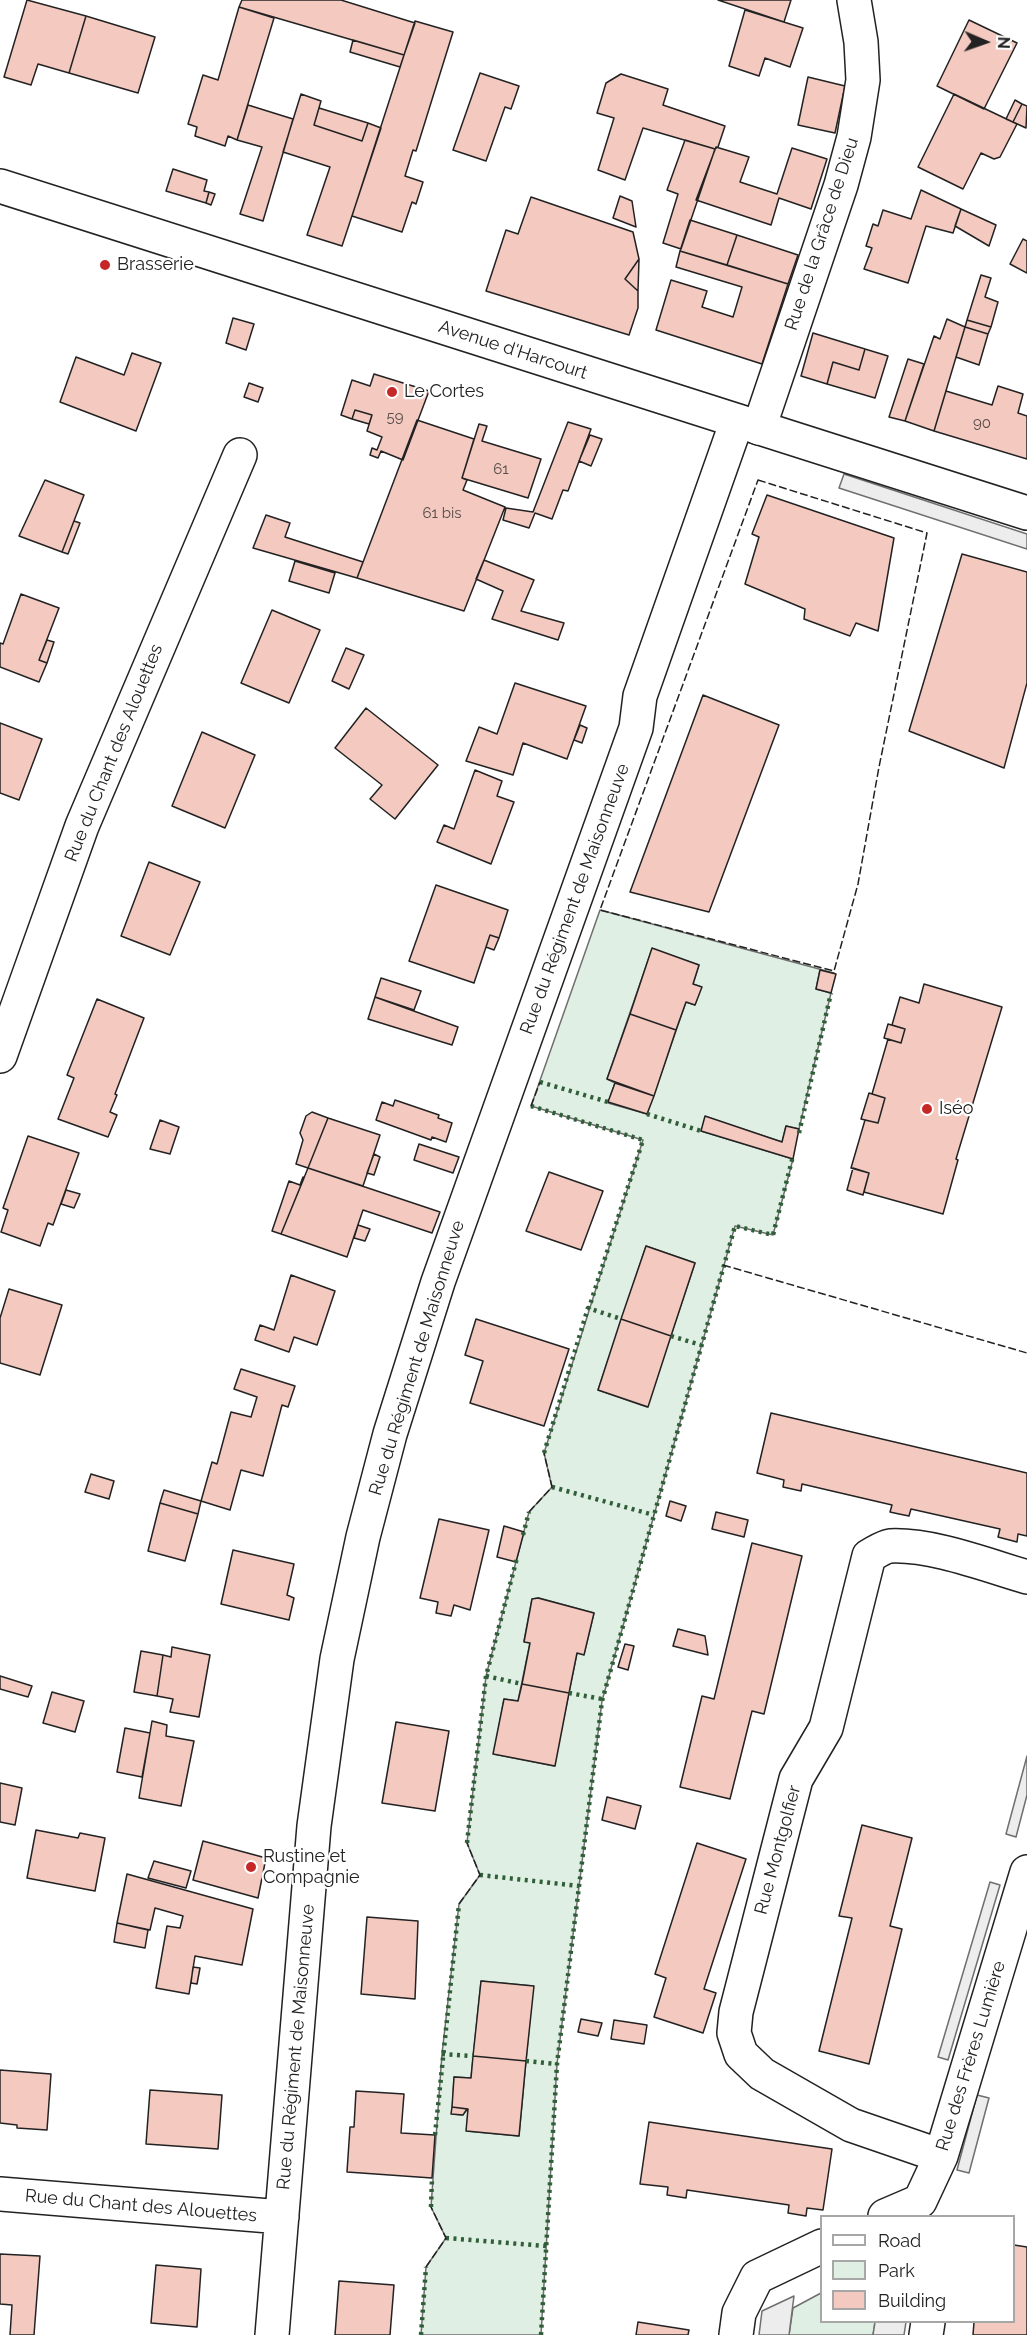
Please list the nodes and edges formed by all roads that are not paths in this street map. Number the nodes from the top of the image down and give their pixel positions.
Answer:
1 (854, 0) edge
2 (0, 186) edge
3 (748, 425) junction
4 (240, 455) dead end
5 (1027, 513) edge
6 (0, 1056) edge
7 (1027, 1577) edge
8 (1024, 1892) edge
9 (941, 2156) junction
10 (0, 2194) edge
11 (889, 2215) edge
12 (282, 2217) junction
13 (820, 2247) edge
14 (272, 2335) edge
15 (736, 2335) edge

1 - 3 street, Rue de la Grâce de Dieu
2 - 3 street, Avenue d'Harcourt
3 - 5 street, Avenue d'Harcourt
3 - 12 street, Rue du Régiment de Maisonneuve
4 - 6 street, Rue du Chant des Alouettes
7 - 9 street, Rue Montgolfier
8 - 9 street, Rue des Frères Lumière
9 - 11 street, Rue des Frères Lumière
10 - 12 street, Rue du Chant des Alouettes
12 - 14 street, Rue du Régiment de Maisonneuve
13 - 15 street

